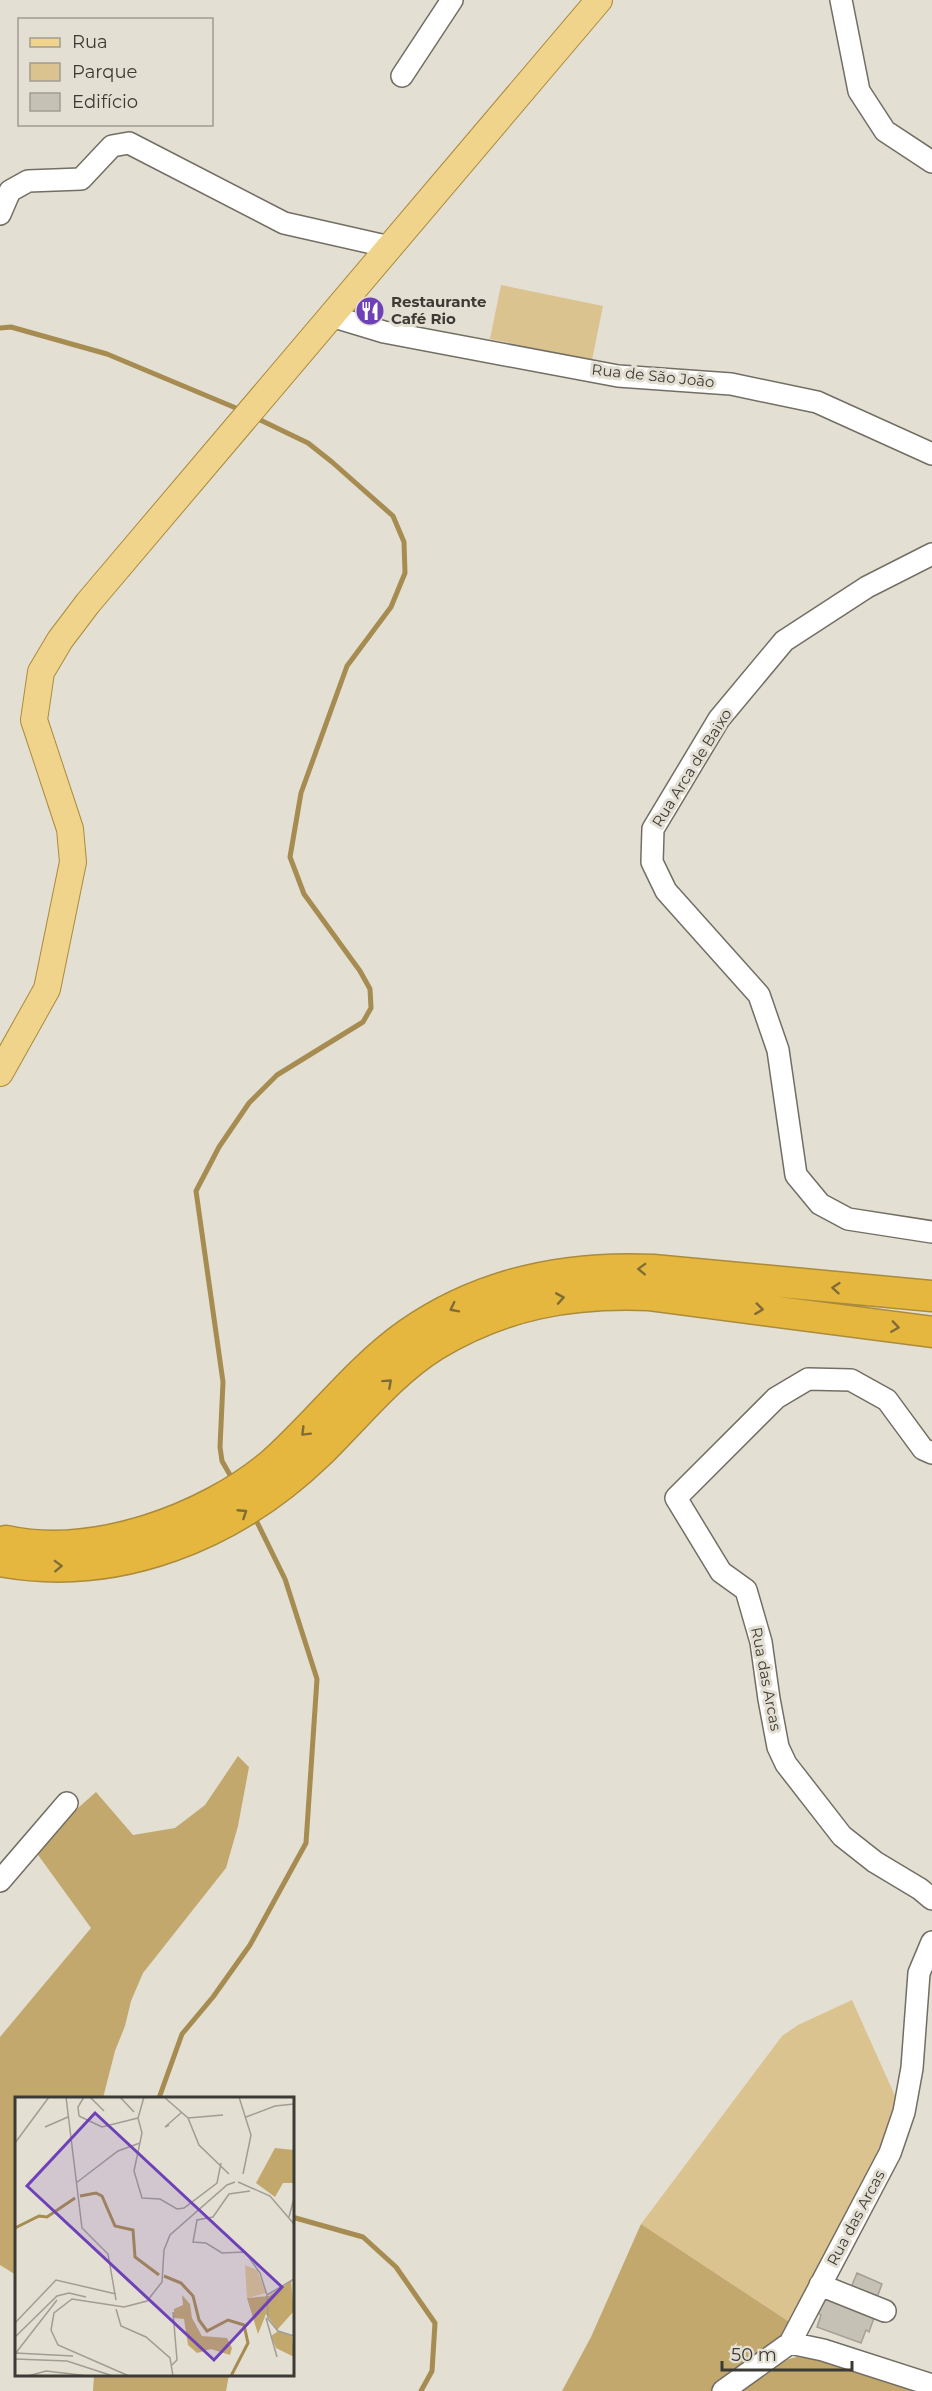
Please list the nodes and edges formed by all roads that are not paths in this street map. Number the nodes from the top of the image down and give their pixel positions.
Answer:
1 (452, 0) edge
2 (599, 0) edge
3 (842, 0) edge
4 (402, 76) dead end
5 (932, 162) edge
6 (0, 214) edge
7 (390, 246) junction
8 (332, 316) junction
9 (932, 454) edge
10 (932, 554) edge
11 (0, 1073) edge
12 (932, 1232) edge
13 (932, 1296) edge
14 (932, 1332) edge
15 (932, 1453) edge
16 (0, 1540) edge
17 (0, 1561) edge
18 (67, 1803) dead end
19 (0, 1881) edge
20 (932, 1899) edge
21 (932, 1942) edge
22 (820, 2285) junction
23 (885, 2311) dead end
24 (790, 2343) junction
25 (932, 2385) edge
26 (723, 2391) edge

1 - 4 street
2 - 7 main road
3 - 5 street
6 - 7 street
7 - 8 main road
8 - 9 street, Rua de São João
8 - 11 main road
10 - 12 street, Rua Arca de Baixo
13 -> 16 highway
17 -> 14 highway
15 - 20 street, Rua das Arcas
18 - 19 street
21 - 22 street, Rua das Arcas
22 - 23 street
22 - 24 street, Rua das Arcas
24 - 25 street
24 - 26 street

